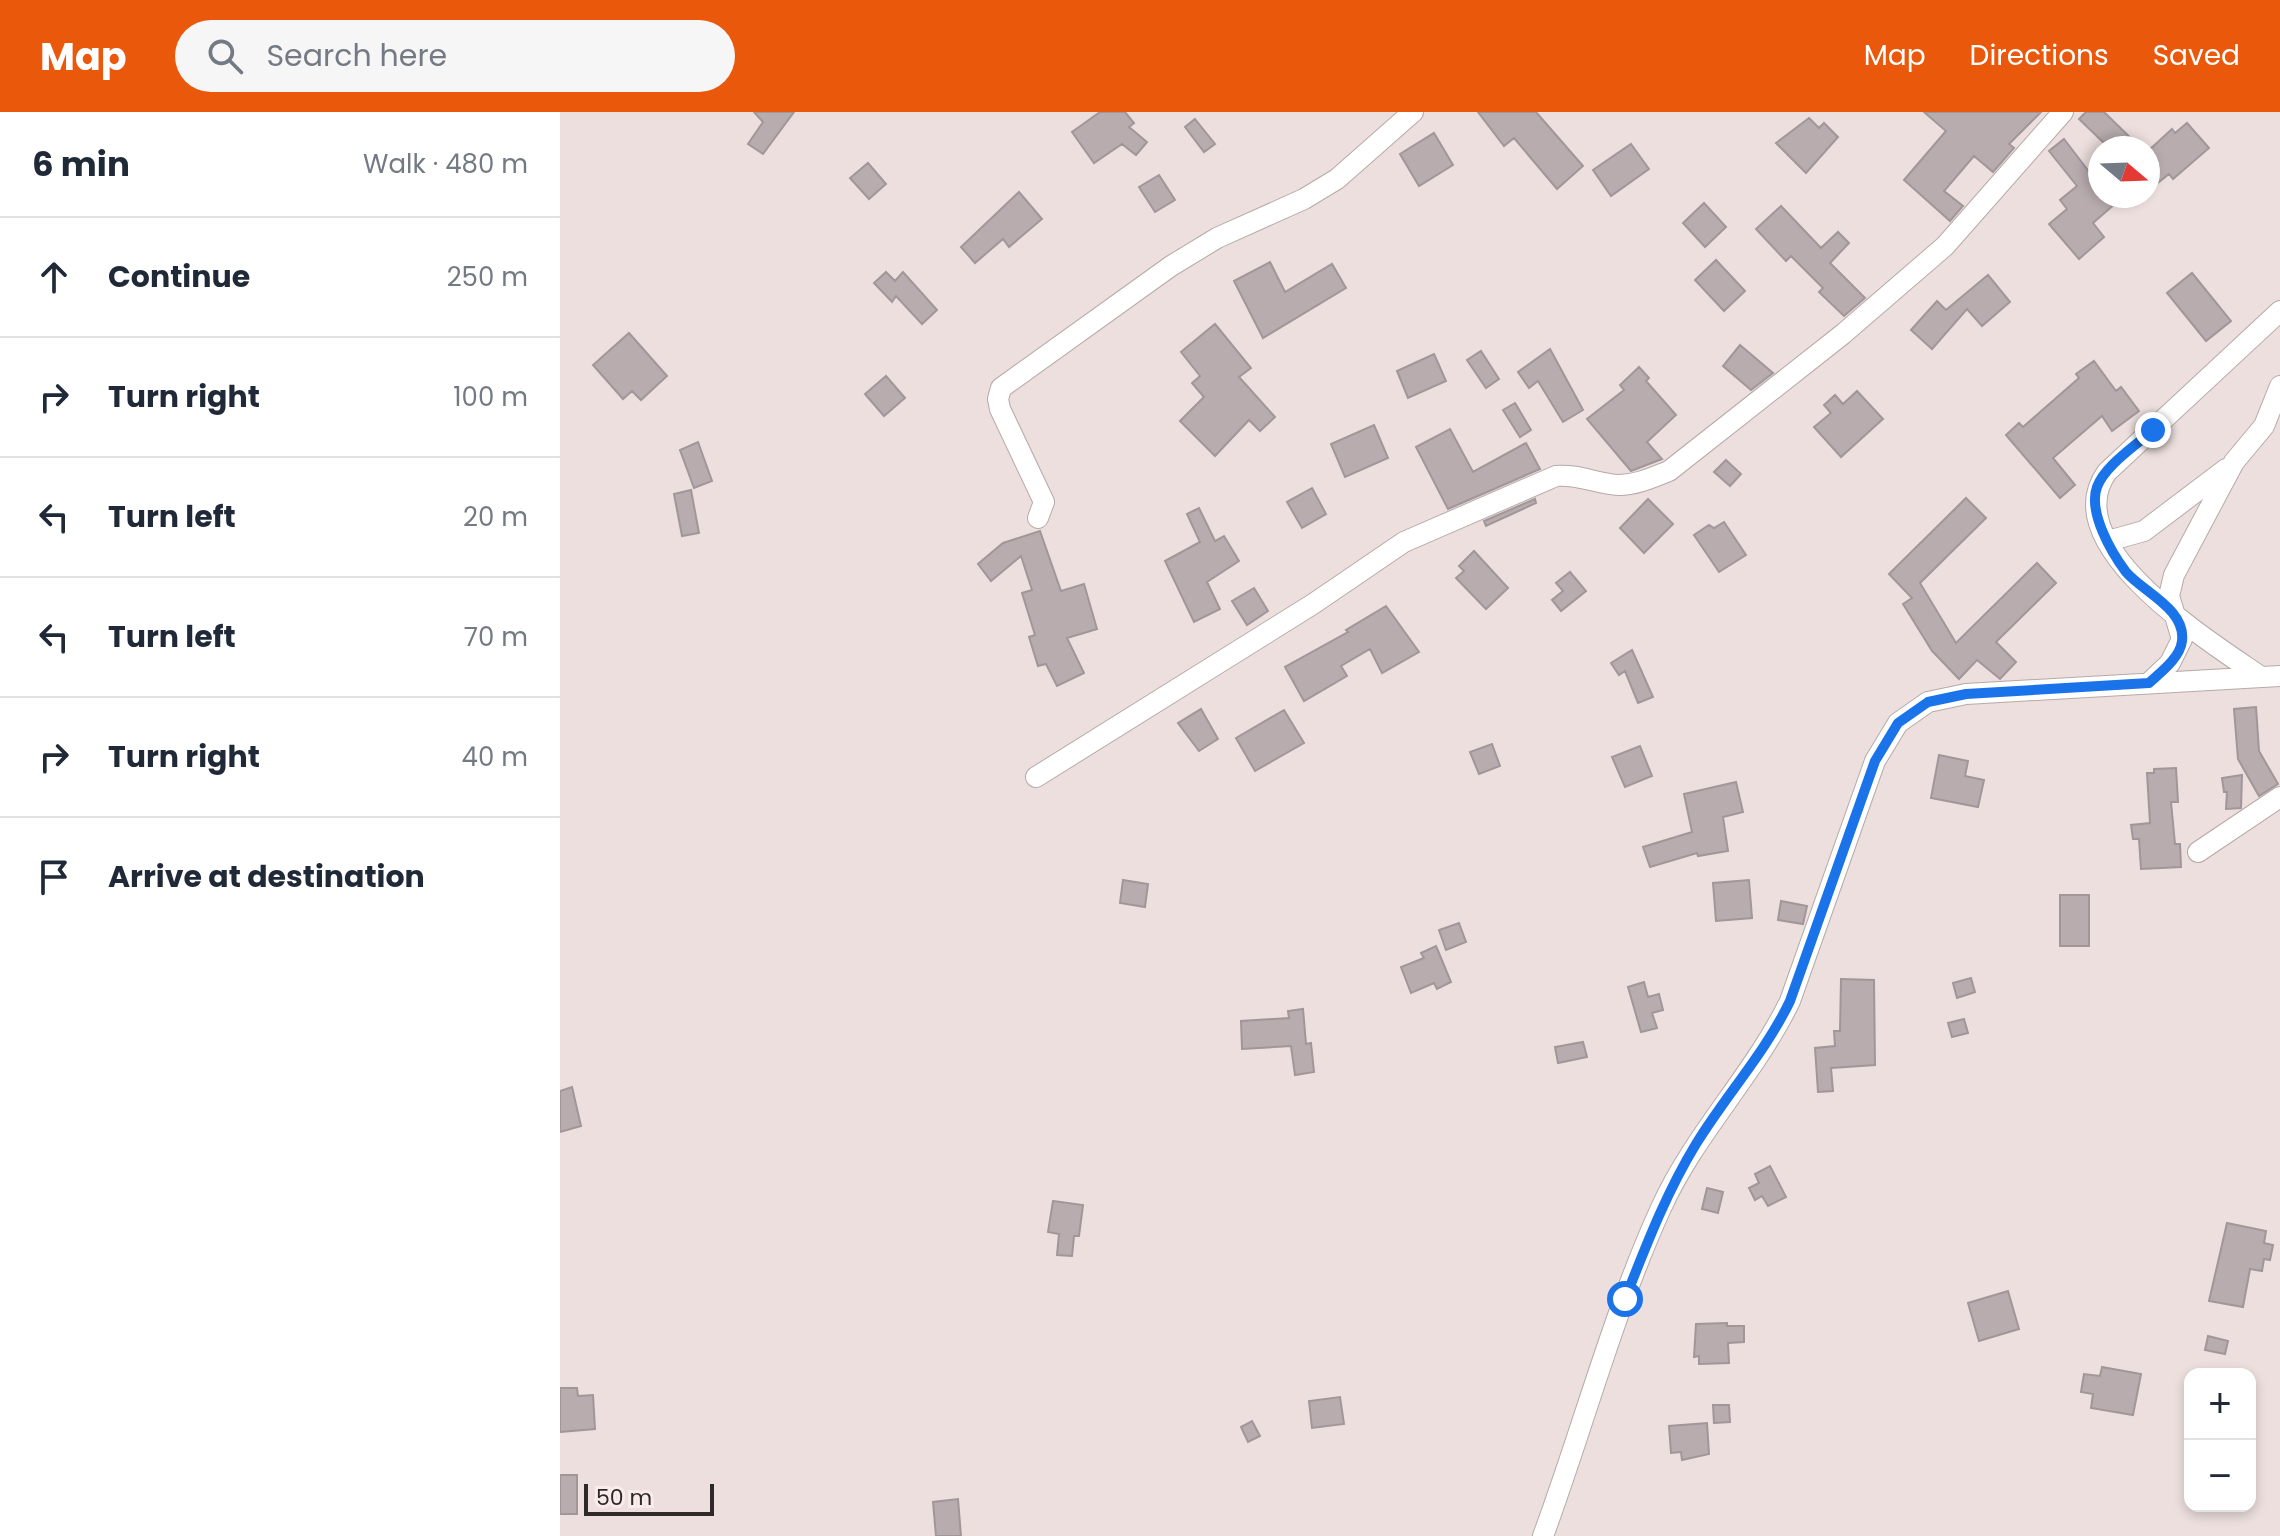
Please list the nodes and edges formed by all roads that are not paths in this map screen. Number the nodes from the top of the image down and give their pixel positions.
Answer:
1 (1413, 112) edge
2 (2063, 112) edge
3 (2280, 311) edge
4 (2280, 386) edge
5 (2234, 462) junction
6 (1038, 518) dead end
7 (2108, 541) junction
8 (2174, 614) junction
9 (2270, 676) edge
10 (2149, 683) junction
11 (1036, 777) dead end
12 (2280, 797) edge
13 (2198, 852) dead end
14 (1543, 1536) edge

1 - 6 street
2 - 11 street
3 - 7 street
4 - 5 street
5 - 7 street
5 - 8 street
7 - 8 street
8 - 9 street
8 - 10 street
9 - 10 street
10 - 14 street
12 - 13 street

